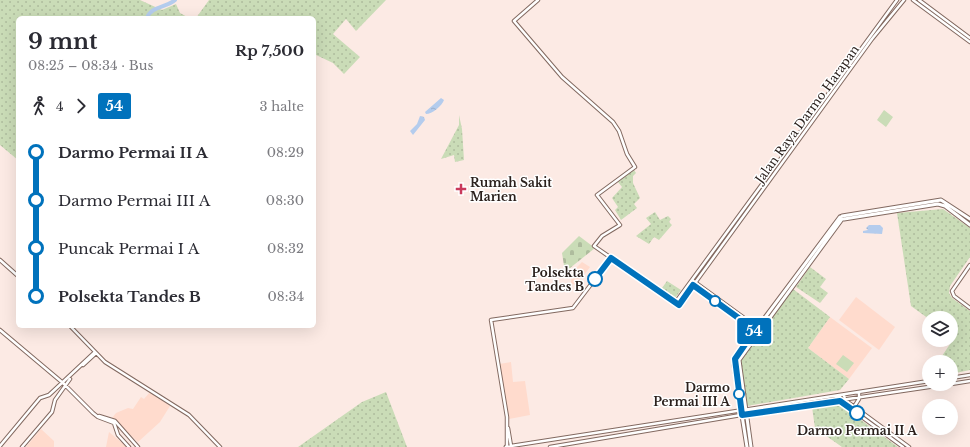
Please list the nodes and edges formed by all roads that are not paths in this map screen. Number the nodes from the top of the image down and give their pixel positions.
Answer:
1 (538, 0) edge
2 (897, 0) edge
3 (904, 0) edge
4 (913, 0) edge
5 (919, 0) edge
6 (970, 38) edge
7 (970, 42) edge
8 (895, 208) junction
9 (842, 218) junction
10 (970, 219) edge
11 (970, 224) edge
12 (611, 258) junction
13 (0, 260) edge
14 (970, 265) edge
15 (16, 274) edge
16 (691, 281) junction
17 (694, 283) junction
18 (676, 303) junction
19 (970, 308) edge
20 (72, 328) edge
21 (0, 330) edge
22 (757, 330) junction
23 (95, 352) junction
24 (970, 375) edge
25 (961, 376) junction
26 (958, 377) edge
27 (970, 381) edge
28 (922, 382) edge
29 (962, 382) junction
30 (958, 383) edge
31 (64, 384) junction
32 (922, 388) edge
33 (63, 390) junction
34 (864, 391) junction
35 (859, 392) junction
36 (73, 393) junction
37 (844, 394) junction
38 (49, 395) junction
39 (840, 395) junction
40 (866, 396) junction
41 (860, 397) junction
42 (55, 400) junction
43 (845, 400) junction
44 (840, 401) junction
45 (854, 407) junction
46 (746, 408) junction
47 (741, 409) junction
48 (747, 414) junction
49 (742, 415) junction
50 (97, 416) junction
51 (508, 428) junction
52 (594, 433) junction
53 (595, 440) junction
54 (0, 446) edge
55 (511, 446) edge
56 (22, 447) edge
57 (129, 447) edge
58 (138, 447) edge
59 (220, 447) edge
60 (506, 447) edge
61 (550, 447) edge
62 (747, 447) edge
63 (751, 447) edge
64 (903, 447) edge
65 (909, 447) edge

1 - 12 street
2 - 16 street, Jalan Raya Darmo Harapan
3 - 17 street, Jalan Raya Darmo Harapan
4 - 7 street
5 - 6 street
8 - 9 main road
8 - 10 main road
8 - 11 main road
9 - 22 main road
9 - 22 main road
12 - 18 street
12 - 51 street
13 - 15 street
14 - 19 street
16 - 17 street
16 - 18 street, Jalan Raya Darmo Harapan
17 - 18 street, Jalan Raya Darmo Harapan
17 - 22 street
20 - 23 street
21 - 31 street
22 - 46 main road
22 - 47 main road
23 - 31 street
23 - 59 street
24 - 25 street
25 - 26 street
25 - 29 street
27 - 29 street
28 - 34 street
29 - 30 street
31 - 33 street
31 - 36 street
31 - 38 street
32 - 40 street
33 - 36 street
33 - 42 street
34 - 35 street
34 - 40 street
35 - 37 street
35 - 41 street
36 - 50 street
37 - 39 street
37 - 43 street
38 - 42 street
38 - 54 street
39 - 44 street
39 - 46 street
40 - 41 street
41 - 43 street
41 - 45 street
42 - 56 street
43 - 44 street
43 - 45 street
44 - 48 street
44 - 64 street
45 - 65 street
46 - 47 street
46 - 48 main road
47 - 49 main road
47 - 52 street
48 - 49 street
48 - 63 main road
49 - 53 street
49 - 62 main road
50 - 57 street
50 - 58 street
51 - 55 street
51 - 60 street
52 - 53 street
52 - 55 street
53 - 61 street
55 - 60 main road

